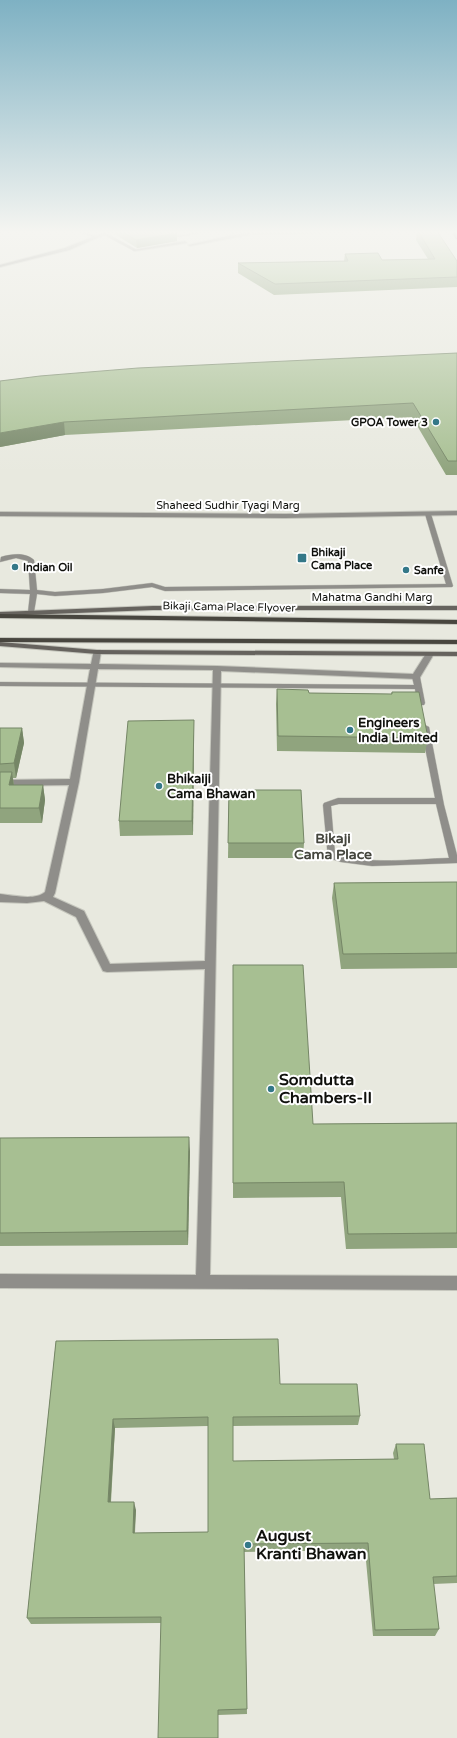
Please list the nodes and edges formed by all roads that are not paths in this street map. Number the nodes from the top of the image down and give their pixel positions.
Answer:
1 (457, 512) edge
2 (0, 514) edge
3 (428, 514) junction
4 (0, 560) edge
5 (0, 591) edge
6 (34, 592) junction
7 (457, 608) edge
8 (31, 612) junction
9 (0, 615) edge
10 (457, 622) edge
11 (0, 640) edge
12 (457, 642) edge
13 (0, 644) edge
14 (97, 652) junction
15 (430, 654) junction
16 (457, 654) edge
17 (0, 665) edge
18 (94, 666) junction
19 (217, 668) junction
20 (416, 677) junction
21 (0, 684) edge
22 (91, 685) junction
23 (216, 686) junction
24 (417, 687) junction
25 (74, 782) junction
26 (0, 783) edge
27 (440, 801) junction
28 (0, 898) edge
29 (46, 898) junction
30 (210, 965) junction
31 (0, 1281) edge
32 (203, 1282) junction
33 (457, 1283) edge

1 - 3 street, Shaheed Sudhir Tyagi Marg
2 - 3 street, Shaheed Sudhir Tyagi Marg
3 - 6 lane
4 - 6 lane
5 - 6 lane
6 - 8 lane
7 - 8 street, Mahatma Gandhi Marg
8 - 9 street, Mahatma Gandhi Marg
9 - 10 main road, Bikaji Cama Place Flyover
11 - 12 main road
13 - 14 street
14 - 15 street
14 - 18 street
15 - 16 street
15 - 20 street
17 - 18 street
18 - 19 street
18 - 22 street
19 - 20 street
19 - 23 street
20 - 24 lane
21 - 22 lane
22 - 23 lane
22 - 25 street
23 - 24 lane
23 - 30 street
24 - 27 lane
25 - 26 street
25 - 29 street
27 - 27 lane
28 - 29 street
29 - 30 street
30 - 32 street
31 - 32 street
32 - 33 street

